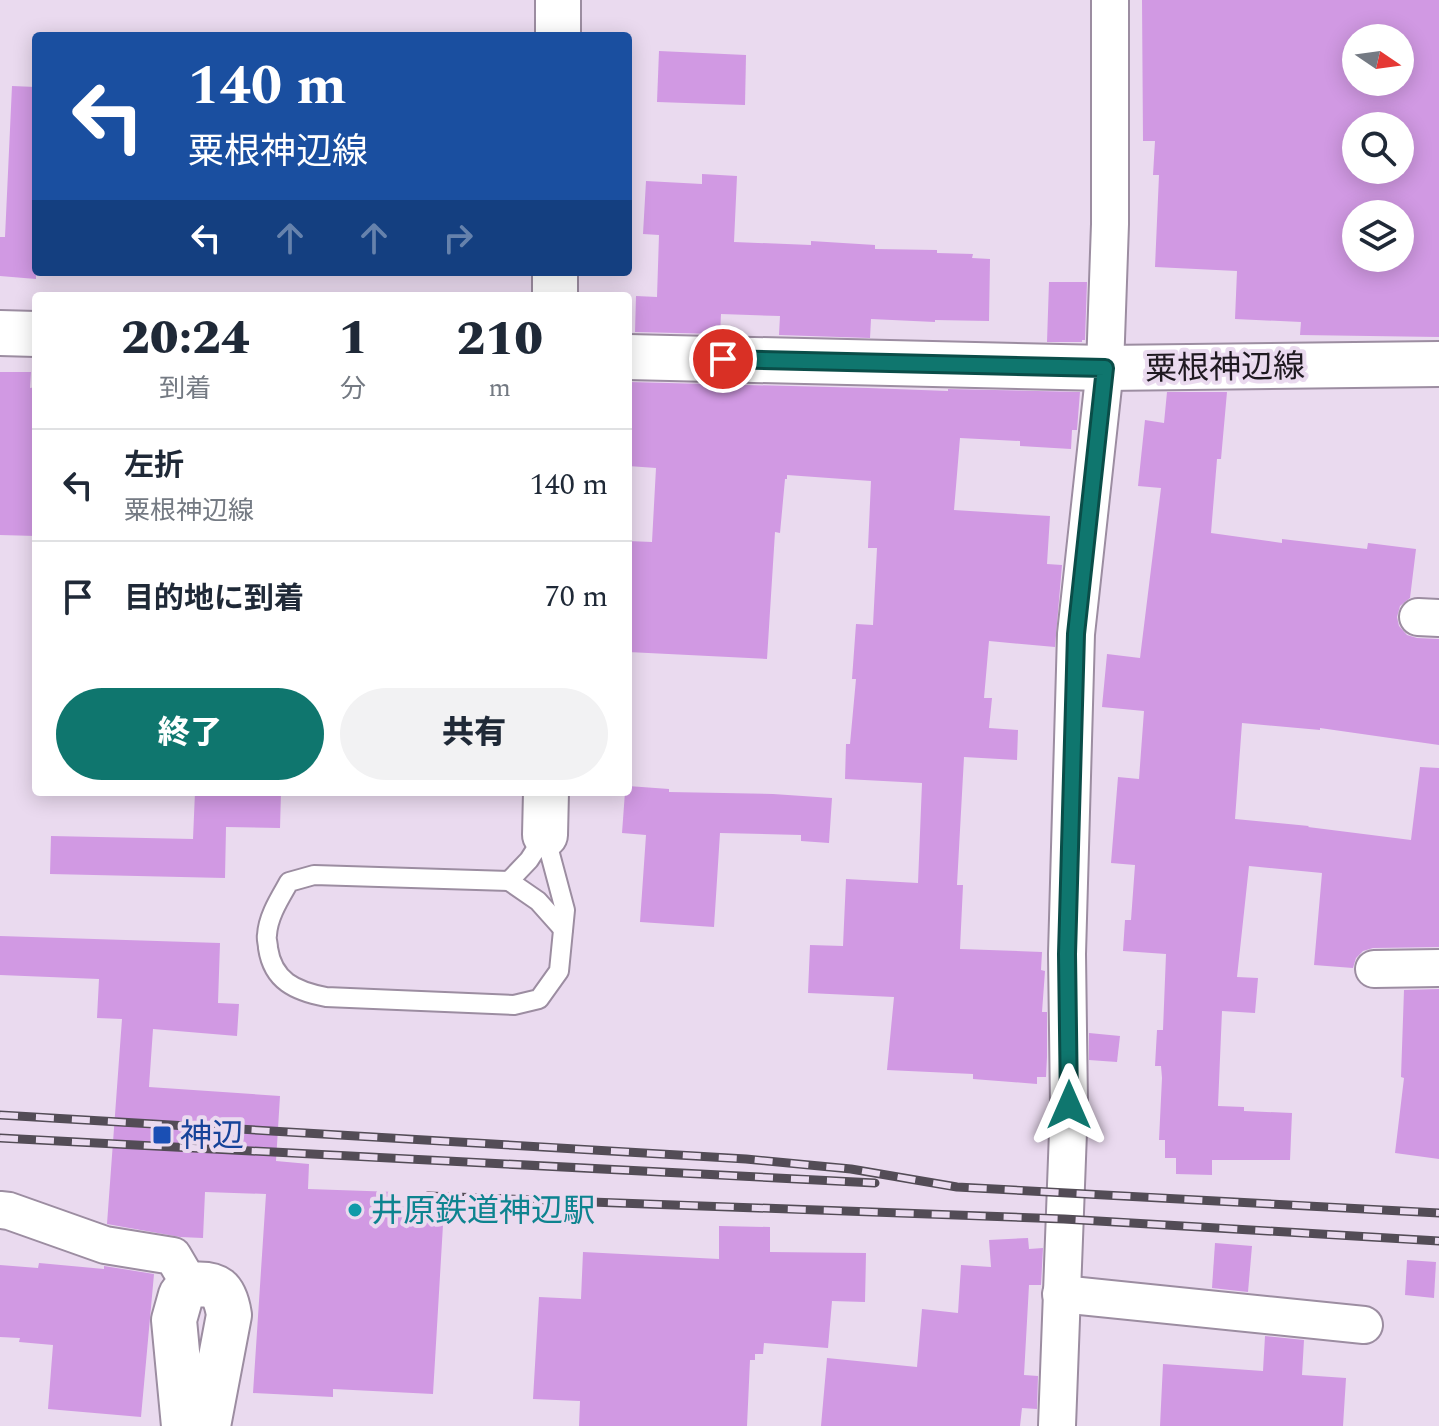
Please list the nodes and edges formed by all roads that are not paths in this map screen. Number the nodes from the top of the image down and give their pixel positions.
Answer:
1 (558, 0) edge
2 (1110, 0) edge
3 (558, 32) edge
4 (0, 333) edge
5 (32, 334) edge
6 (632, 357) edge
7 (1439, 364) edge
8 (1105, 368) junction
9 (546, 796) edge
10 (545, 835) junction
11 (509, 881) junction
12 (563, 929) junction
13 (1439, 968) edge
14 (1374, 969) dead end
15 (0, 1210) edge
16 (190, 1285) junction
17 (1061, 1294) junction
18 (1364, 1325) dead end
19 (184, 1426) edge
20 (208, 1426) edge
21 (1057, 1426) edge

1 - 3 main road
2 - 8 street
4 - 5 main road
6 - 8 main road, 粟根神辺線
7 - 8 main road, 粟根神辺線
8 - 17 street
9 - 10 main road
10 - 11 lane
10 - 12 lane
11 - 12 lane
11 - 12 lane
13 - 14 street
15 - 16 street
16 - 19 main road
16 - 20 main road
17 - 18 street
17 - 21 street

